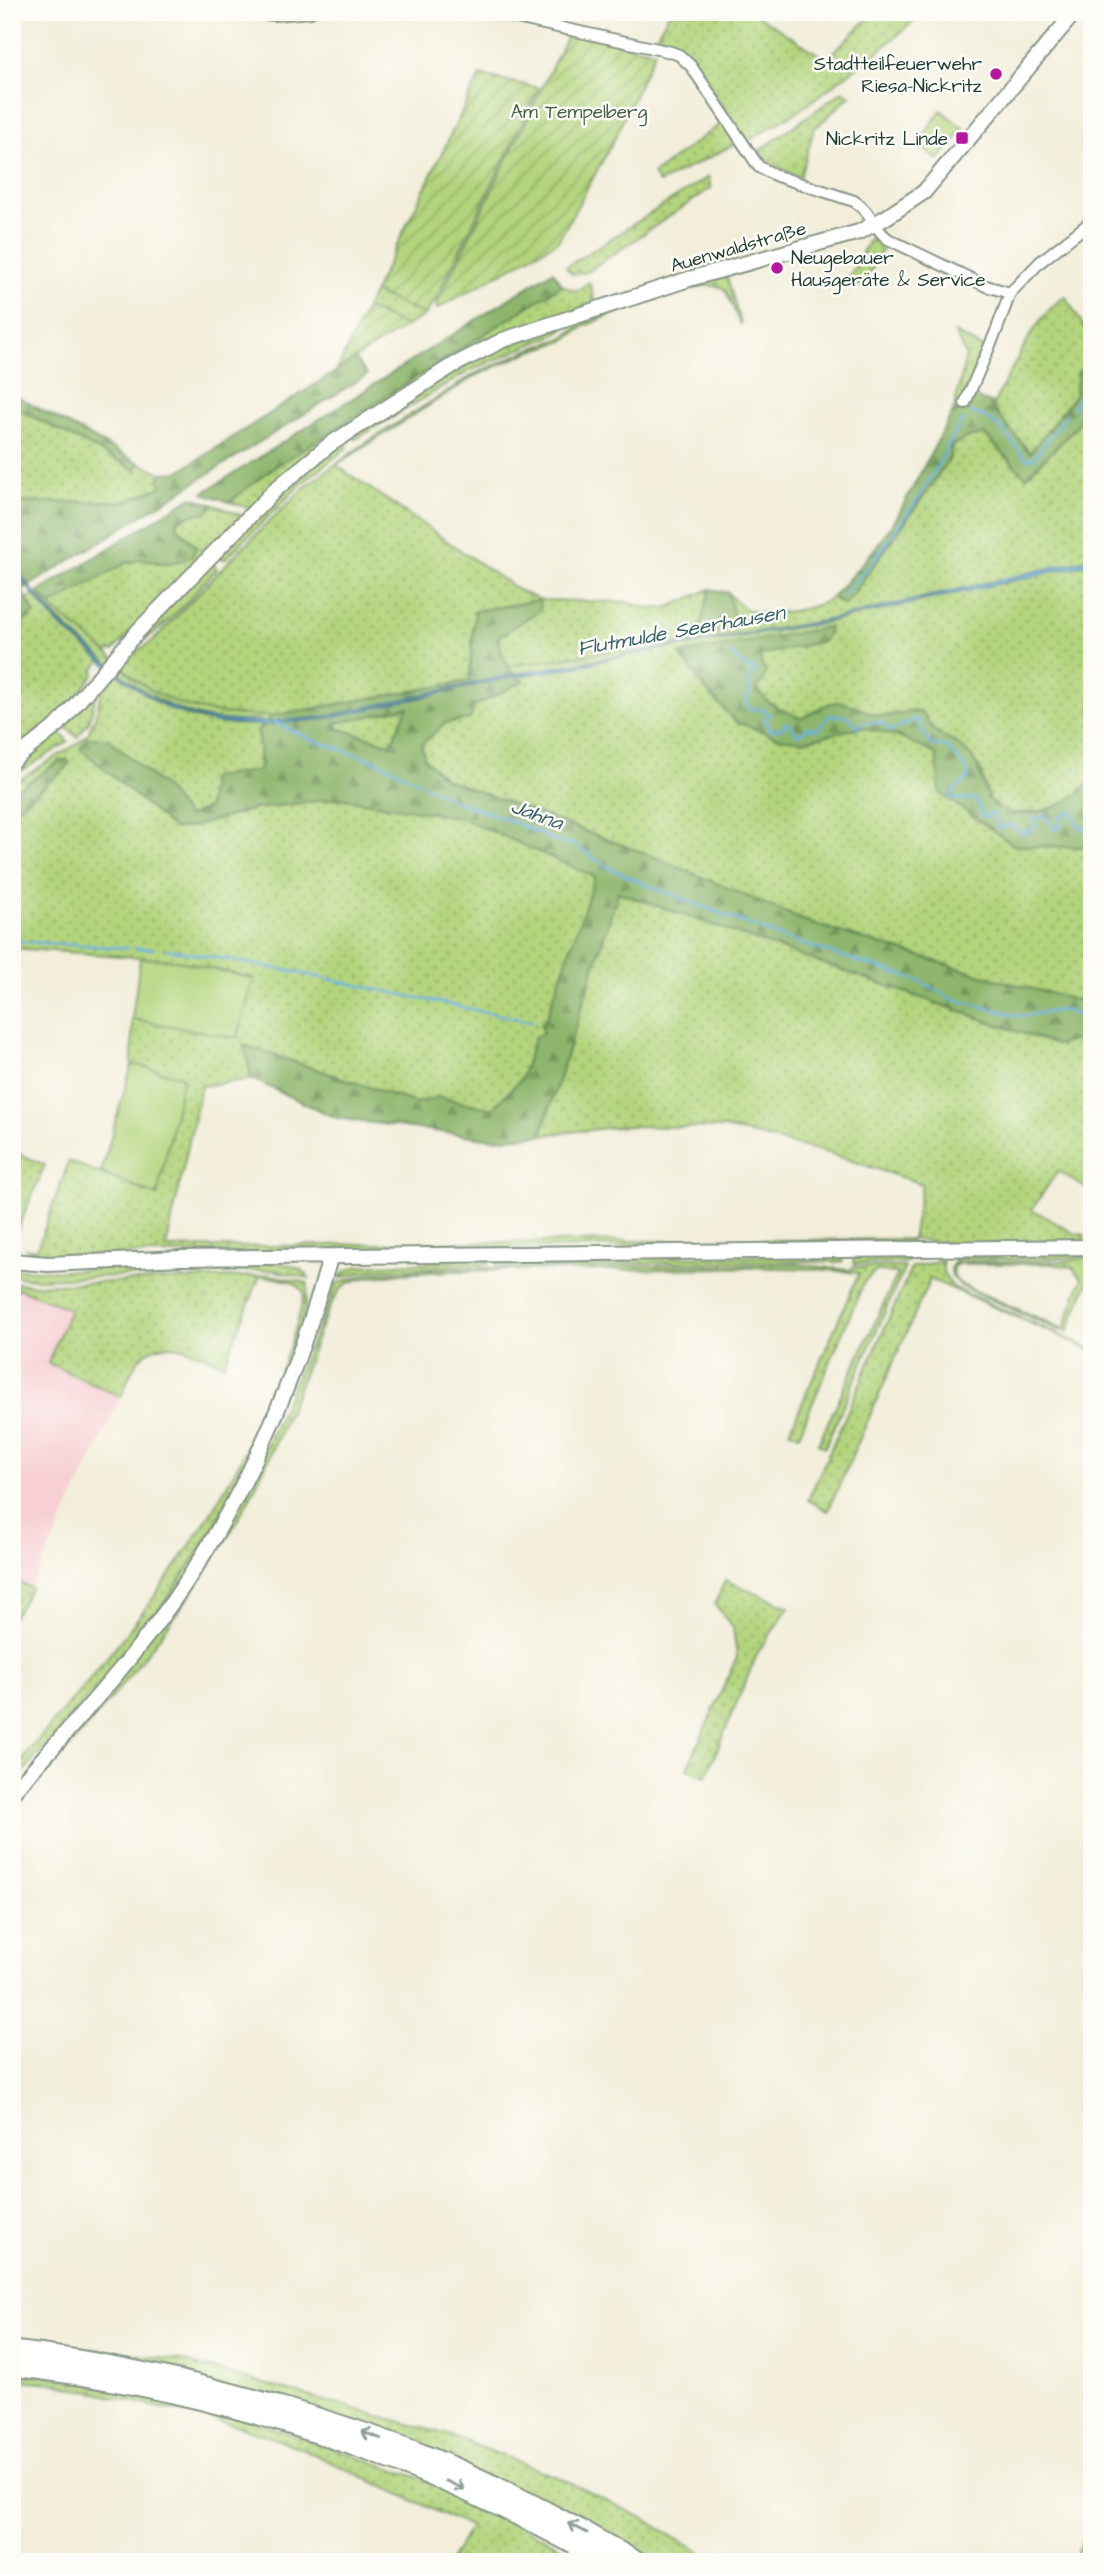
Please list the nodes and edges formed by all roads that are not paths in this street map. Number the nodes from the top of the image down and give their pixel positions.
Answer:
1 (240, 12) edge
2 (311, 12) edge
3 (489, 12) edge
4 (1075, 12) edge
5 (1092, 221) edge
6 (874, 224) junction
7 (1010, 293) junction
8 (965, 403) dead end
9 (12, 761) edge
10 (1092, 1247) edge
11 (330, 1258) junction
12 (12, 1261) edge
13 (12, 1793) edge
14 (12, 2351) edge
15 (12, 2366) edge
16 (606, 2562) edge
17 (637, 2562) edge

1 - 2 street
3 - 6 street
4 - 6 street, Auenwaldstraße
5 - 7 street
6 - 7 street
6 - 9 street, Auenwaldstraße
7 - 8 street
10 - 11 street
11 - 12 street
11 - 13 street
17 -> 14 highway
15 -> 16 highway

